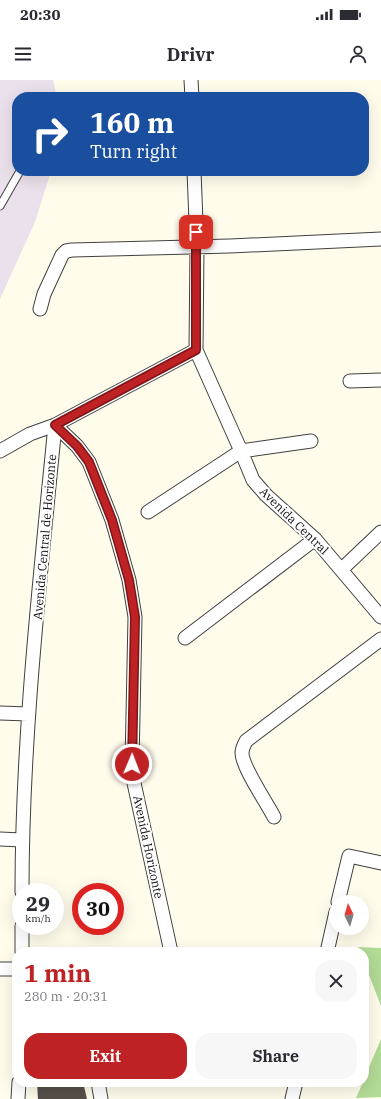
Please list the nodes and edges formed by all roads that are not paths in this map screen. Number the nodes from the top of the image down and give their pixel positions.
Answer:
1 (191, 80) edge
2 (192, 92) edge
3 (17, 176) edge
4 (194, 176) edge
5 (0, 206) edge
6 (381, 239) edge
7 (196, 247) junction
8 (40, 308) dead end
9 (196, 350) junction
10 (381, 380) edge
11 (350, 381) dead end
12 (55, 425) junction
13 (311, 441) dead end
14 (0, 451) edge
15 (241, 451) junction
16 (148, 512) dead end
17 (381, 532) edge
18 (315, 539) junction
19 (342, 569) junction
20 (381, 616) edge
21 (185, 638) dead end
22 (381, 639) edge
23 (0, 713) edge
24 (28, 714) junction
25 (274, 817) dead end
26 (0, 839) edge
27 (22, 840) junction
28 (381, 863) edge
29 (22, 883) edge
30 (340, 895) edge
31 (22, 935) edge
32 (330, 935) edge
33 (22, 947) edge
34 (170, 947) edge
35 (327, 947) edge
36 (0, 969) edge
37 (12, 969) edge
38 (19, 1087) edge
39 (99, 1087) edge
40 (295, 1087) edge
41 (18, 1099) edge
42 (101, 1099) edge
43 (292, 1099) edge

1 - 2 street
3 - 5 lane
4 - 7 street
6 - 7 street
7 - 8 street
7 - 9 street
9 - 12 street
9 - 15 street, Avenida Central
10 - 11 street
12 - 14 street
12 - 24 street, Avenida Central de Horizonte
12 - 34 street, Avenida Horizonte
13 - 15 street
15 - 16 street
15 - 18 street, Avenida Central
17 - 19 street
18 - 19 street, Avenida Central
18 - 21 street
19 - 20 street, Avenida Central
22 - 25 street
23 - 24 street
24 - 27 street, Avenida Central de Horizonte
26 - 27 street
27 - 29 street, Avenida Central de Horizonte
28 - 30 street
31 - 33 street
32 - 35 street
36 - 37 street
38 - 41 street
39 - 42 street
40 - 43 street

